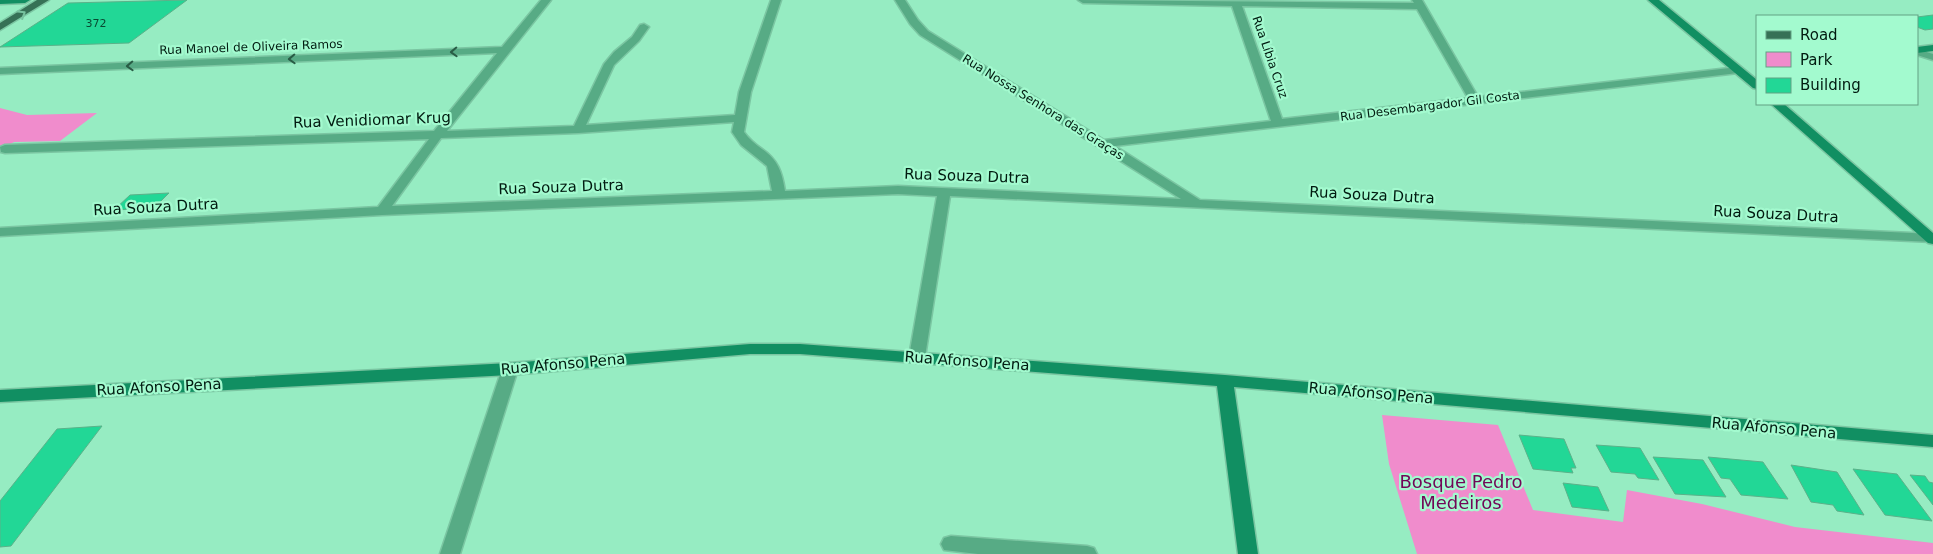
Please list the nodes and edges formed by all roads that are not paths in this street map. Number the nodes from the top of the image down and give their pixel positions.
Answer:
1 (25, 0) edge
2 (44, 0) edge
3 (546, 0) edge
4 (776, 0) edge
5 (900, 0) edge
6 (1083, 0) edge
7 (1653, 0) edge
8 (0, 1) edge
9 (1236, 2) edge
10 (1418, 3) edge
11 (0, 27) edge
12 (644, 27) dead end
13 (1933, 48) edge
14 (503, 50) junction
15 (1918, 51) edge
16 (1918, 51) edge
17 (1933, 57) edge
18 (1756, 67) edge
19 (1738, 70) junction
20 (0, 71) edge
21 (1756, 85) edge
22 (1475, 101) junction
23 (1778, 105) edge
24 (739, 118) junction
25 (1278, 124) junction
26 (578, 129) junction
27 (438, 133) junction
28 (1102, 144) junction
29 (5, 149) dead end
30 (944, 191) junction
31 (779, 193) junction
32 (1196, 203) junction
33 (382, 211) junction
34 (0, 232) edge
35 (1932, 239) edge
36 (916, 357) junction
37 (510, 369) junction
38 (1225, 381) junction
39 (0, 396) edge
40 (1933, 441) edge
41 (951, 544) dead end
42 (450, 554) edge
43 (1087, 554) edge
44 (1248, 554) edge

1 - 8 main road
11 -> 2 main road
3 - 14 street
4 - 24 street
5 - 28 street, Rua Nossa Senhora das Graças
6 - 9 street
7 - 19 main road
9 - 10 street
9 - 25 street, Rua Líbia Cruz
10 - 22 street
12 - 26 street
13 - 15 main road
14 -> 20 street, Rua Manoel de Oliveira Ramos
14 - 27 street
16 - 17 street
18 - 19 main road, Rua Desembargador Gil Costa
19 - 21 main road
19 - 22 street, Rua Desembargador Gil Costa
22 - 25 street, Rua Desembargador Gil Costa
23 - 35 main road
24 - 26 street, Rua Venidiomar Krug
24 - 31 street
25 - 28 street, Rua Desembargador Gil Costa
26 - 27 street, Rua Venidiomar Krug
27 - 29 street, Rua Venidiomar Krug
27 - 33 street
28 - 32 street, Rua Nossa Senhora das Graças
30 - 31 street, Rua Souza Dutra
30 - 32 street, Rua Souza Dutra
30 - 36 street
31 - 33 street, Rua Souza Dutra
32 - 35 street, Rua Souza Dutra
33 - 34 street, Rua Souza Dutra
36 - 37 main road, Rua Afonso Pena
36 - 38 main road, Rua Afonso Pena
37 - 39 main road, Rua Afonso Pena
37 - 42 street
38 - 40 main road, Rua Afonso Pena
38 - 44 main road
41 - 43 street

